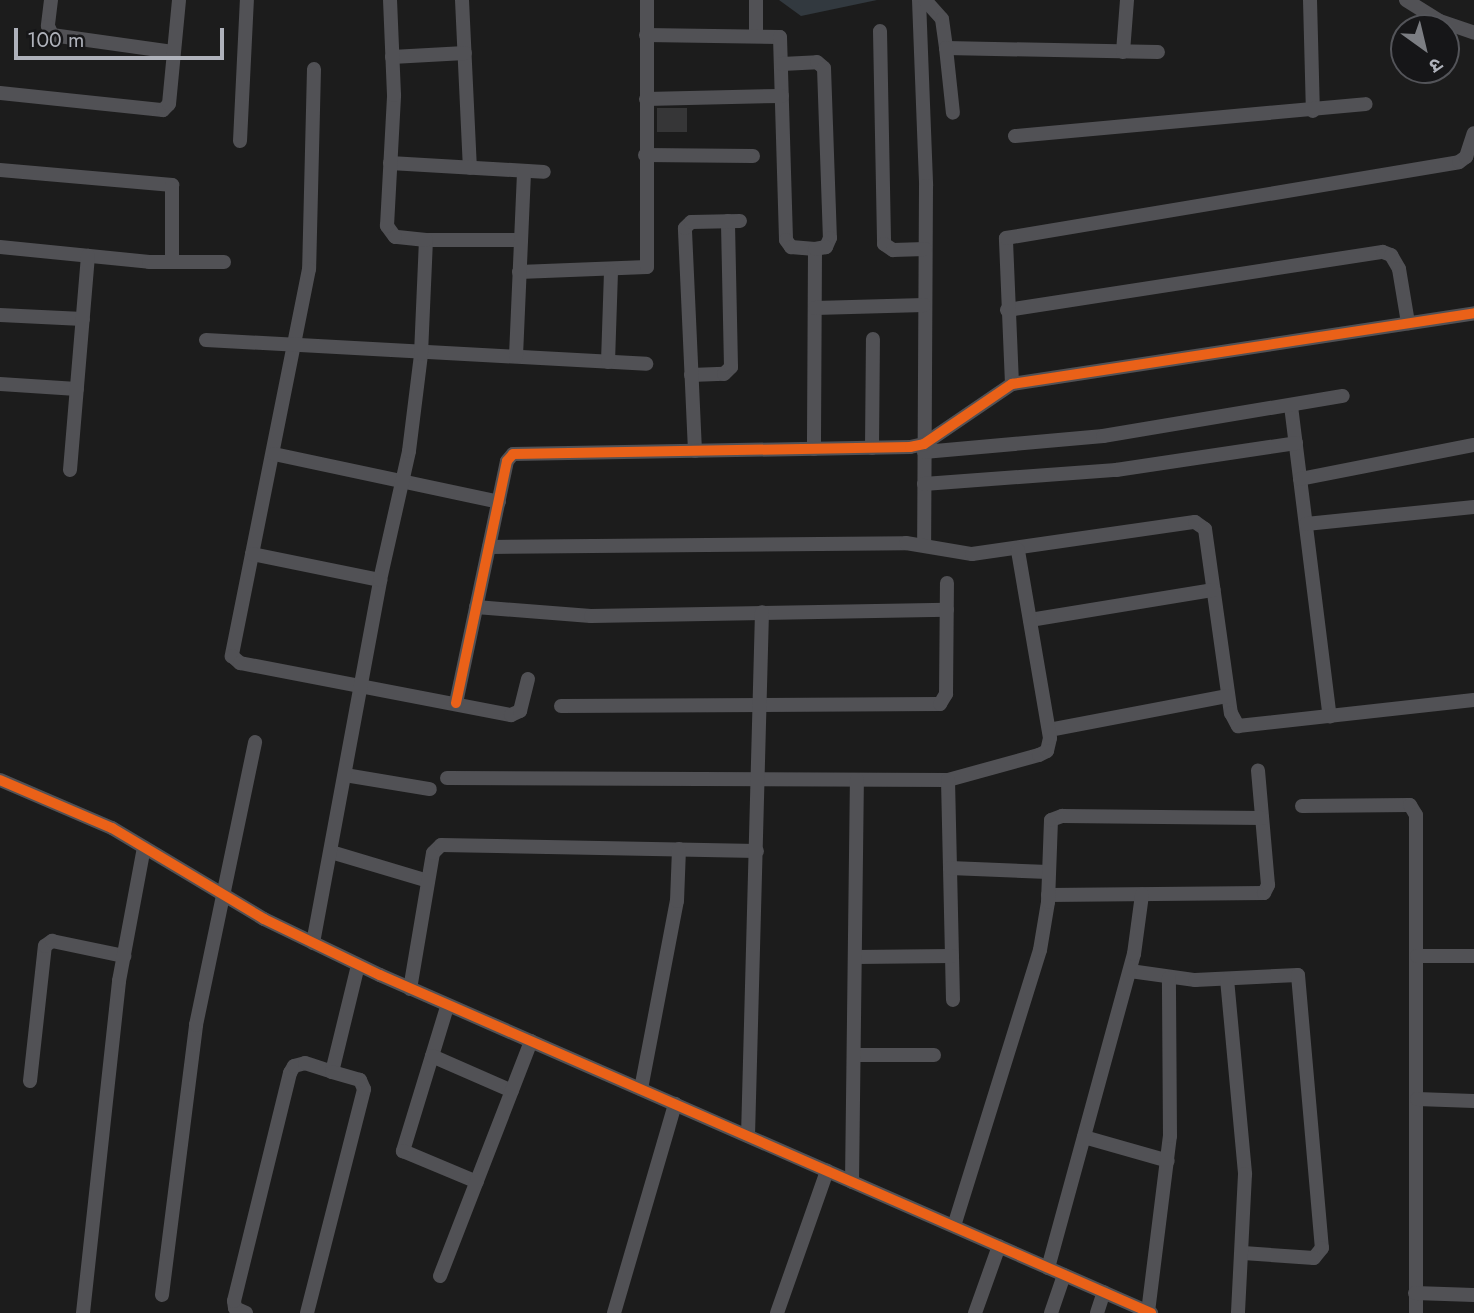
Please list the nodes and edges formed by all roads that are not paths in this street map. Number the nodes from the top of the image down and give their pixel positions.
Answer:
1 (51, 0) edge
2 (178, 0) edge
3 (247, 0) edge
4 (390, 0) edge
5 (461, 0) edge
6 (647, 0) edge
7 (756, 0) edge
8 (919, 0) edge
9 (925, 0) edge
10 (1127, 0) edge
11 (1310, 0) edge
12 (1406, 0) edge
13 (880, 31) dead end
14 (1474, 33) edge
15 (646, 35) junction
16 (756, 35) junction
17 (946, 48) junction
18 (173, 52) junction
19 (1123, 52) junction
20 (1158, 52) dead end
21 (465, 53) junction
22 (392, 57) junction
23 (782, 64) junction
24 (314, 69) dead end
25 (0, 93) edge
26 (782, 96) junction
27 (646, 99) junction
28 (1366, 104) dead end
29 (1313, 111) junction
30 (953, 113) dead end
31 (1474, 133) edge
32 (1015, 136) dead end
33 (240, 141) dead end
34 (645, 155) junction
35 (753, 156) dead end
36 (390, 163) junction
37 (470, 168) junction
38 (0, 170) edge
39 (524, 171) junction
40 (544, 172) dead end
41 (426, 240) junction
42 (521, 240) junction
43 (0, 247) edge
44 (815, 249) junction
45 (925, 249) junction
46 (88, 256) junction
47 (172, 262) junction
48 (224, 262) dead end
49 (611, 271) junction
50 (519, 272) junction
51 (924, 305) junction
52 (815, 307) junction
53 (1007, 310) junction
54 (1474, 313) edge
55 (0, 315) edge
56 (83, 319) junction
57 (1408, 323) junction
58 (873, 339) dead end
59 (206, 340) dead end
60 (293, 344) junction
61 (421, 350) junction
62 (516, 356) junction
63 (608, 362) junction
64 (646, 364) dead end
65 (691, 375) junction
66 (0, 384) edge
67 (1012, 384) junction
68 (77, 389) junction
69 (1343, 396) dead end
70 (1291, 406) junction
71 (1296, 443) junction
72 (1474, 445) edge
73 (872, 448) junction
74 (924, 448) junction
75 (814, 449) junction
76 (695, 451) junction
77 (274, 454) junction
78 (70, 470) dead end
79 (1300, 479) junction
80 (402, 481) junction
81 (924, 484) junction
82 (499, 502) junction
83 (1474, 507) edge
84 (1306, 524) junction
85 (924, 545) junction
86 (489, 547) junction
87 (1018, 550) junction
88 (252, 554) junction
89 (380, 580) junction
90 (947, 583) dead end
91 (1214, 590) junction
92 (477, 607) junction
93 (947, 610) junction
94 (762, 612) junction
95 (1030, 621) junction
96 (528, 679) dead end
97 (363, 683) junction
98 (1228, 696) junction
99 (1474, 700) edge
100 (456, 703) junction
101 (761, 705) junction
102 (561, 706) dead end
103 (1329, 717) junction
104 (1049, 730) junction
105 (255, 742) dead end
106 (1258, 770) dead end
107 (345, 775) junction
108 (447, 778) dead end
109 (0, 780) edge
110 (857, 780) junction
111 (947, 780) junction
112 (759, 782) junction
113 (430, 789) dead end
114 (1303, 806) dead end
115 (1262, 818) junction
116 (144, 847) junction
117 (678, 849) junction
118 (757, 851) junction
119 (331, 852) junction
120 (950, 868) junction
121 (1048, 872) junction
122 (428, 881) junction
123 (226, 893) junction
124 (1048, 895) junction
125 (1142, 895) junction
126 (313, 943) junction
127 (124, 956) junction
128 (952, 956) junction
129 (1417, 956) junction
130 (1474, 956) edge
131 (856, 957) junction
132 (358, 965) junction
133 (1130, 971) junction
134 (1169, 978) junction
135 (1227, 979) junction
136 (410, 989) junction
137 (953, 1000) dead end
138 (447, 1007) junction
139 (531, 1041) junction
140 (854, 1055) junction
141 (934, 1055) dead end
142 (432, 1056) junction
143 (332, 1072) junction
144 (30, 1081) dead end
145 (641, 1089) junction
146 (512, 1091) junction
147 (1417, 1099) junction
148 (1474, 1101) edge
149 (675, 1104) junction
150 (748, 1136) junction
151 (1084, 1137) junction
152 (1168, 1161) junction
153 (827, 1171) junction
154 (477, 1182) junction
155 (852, 1182) junction
156 (954, 1226) junction
157 (999, 1246) junction
158 (1243, 1253) junction
159 (1048, 1268) junction
160 (1064, 1275) junction
161 (440, 1276) dead end
162 (1104, 1292) junction
163 (1415, 1293) junction
164 (162, 1295) dead end
165 (1474, 1295) edge
166 (1150, 1312) edge
167 (83, 1313) edge
168 (246, 1313) edge
169 (307, 1313) edge
170 (614, 1313) edge
171 (777, 1313) edge
172 (975, 1313) edge
173 (1051, 1313) edge
174 (1097, 1313) edge
175 (1238, 1313) edge
176 (1416, 1313) edge

1 - 18 street
2 - 18 street
3 - 33 street
4 - 22 street
5 - 21 street
6 - 15 street
7 - 16 street
8 - 45 street
9 - 17 street
10 - 19 street
11 - 29 street
12 - 14 street
13 - 45 street
15 - 16 street
15 - 27 street
16 - 23 street
17 - 19 street
17 - 30 street
18 - 25 street
19 - 20 street
21 - 22 street
21 - 37 street
22 - 36 street
23 - 26 street
23 - 44 street
24 - 60 street
26 - 27 street
26 - 44 street
27 - 34 street
28 - 29 street
29 - 32 street
31 - 53 street
34 - 35 street
34 - 49 street
36 - 37 street
36 - 41 street
37 - 39 street
38 - 47 street
39 - 40 street
39 - 42 street
41 - 42 street
41 - 61 street
42 - 50 street
43 - 46 street
44 - 52 street
45 - 51 street
46 - 47 street
46 - 56 street
47 - 48 street
49 - 50 street
49 - 63 street
50 - 62 street
51 - 52 street
51 - 74 street
52 - 75 street
53 - 57 street
53 - 67 street
54 - 57 street
55 - 56 street
56 - 68 street
57 - 67 street
58 - 73 street
59 - 60 street
60 - 61 street
60 - 77 street
61 - 62 street
61 - 80 street
62 - 63 street
63 - 64 street
65 - 65 street
65 - 76 street
66 - 68 street
67 - 74 street
68 - 78 street
69 - 70 street
70 - 71 street
70 - 74 street
71 - 79 street
71 - 81 street
72 - 79 street
73 - 74 street
73 - 75 street
74 - 81 street
75 - 76 street
76 - 82 street
77 - 80 street
77 - 88 street
79 - 84 street
80 - 82 street
80 - 89 street
81 - 85 street
82 - 86 street
83 - 84 street
84 - 103 street
85 - 86 street
85 - 87 street
86 - 92 street
87 - 91 street
87 - 95 street
88 - 89 street
88 - 97 street
89 - 97 street
90 - 93 street
91 - 95 street
91 - 98 street
92 - 94 street
92 - 100 street
93 - 94 street
93 - 101 street
94 - 101 street
95 - 104 street
96 - 100 street
97 - 100 street
97 - 107 street
98 - 103 street
98 - 104 street
99 - 103 street
101 - 102 street
101 - 112 street
104 - 111 street
105 - 123 street
106 - 115 street
107 - 113 street
107 - 119 street
108 - 112 street
109 - 116 street
110 - 111 street
110 - 112 street
110 - 131 street
111 - 120 street
112 - 118 street
114 - 129 street
115 - 121 street
115 - 125 street
116 - 123 street
116 - 127 street
117 - 118 street
117 - 122 street
117 - 145 street
118 - 150 street
119 - 122 street
119 - 126 street
120 - 121 street
120 - 128 street
121 - 124 street
122 - 136 street
123 - 126 street
123 - 164 street
124 - 125 street
124 - 156 street
125 - 133 street
126 - 132 street
127 - 144 street
127 - 167 street
128 - 131 street
128 - 137 street
129 - 130 street
129 - 147 street
131 - 140 street
132 - 136 street
132 - 143 street
133 - 134 street
133 - 151 street
134 - 135 street
134 - 152 street
135 - 158 street
135 - 158 street
136 - 138 street
138 - 139 street
138 - 142 street
139 - 145 street
139 - 146 street
140 - 141 street
140 - 155 street
142 - 146 street
142 - 154 street
143 - 168 street
143 - 169 street
145 - 149 street
146 - 154 street
147 - 148 street
147 - 163 street
149 - 150 street
149 - 170 street
150 - 153 street
151 - 152 street
151 - 159 street
152 - 166 street
153 - 155 street
153 - 171 street
154 - 161 street
155 - 156 street
156 - 157 street
157 - 159 street
157 - 172 street
158 - 175 street
159 - 160 street
160 - 162 street
160 - 173 street
162 - 166 street
162 - 174 street
163 - 165 street
163 - 176 street

